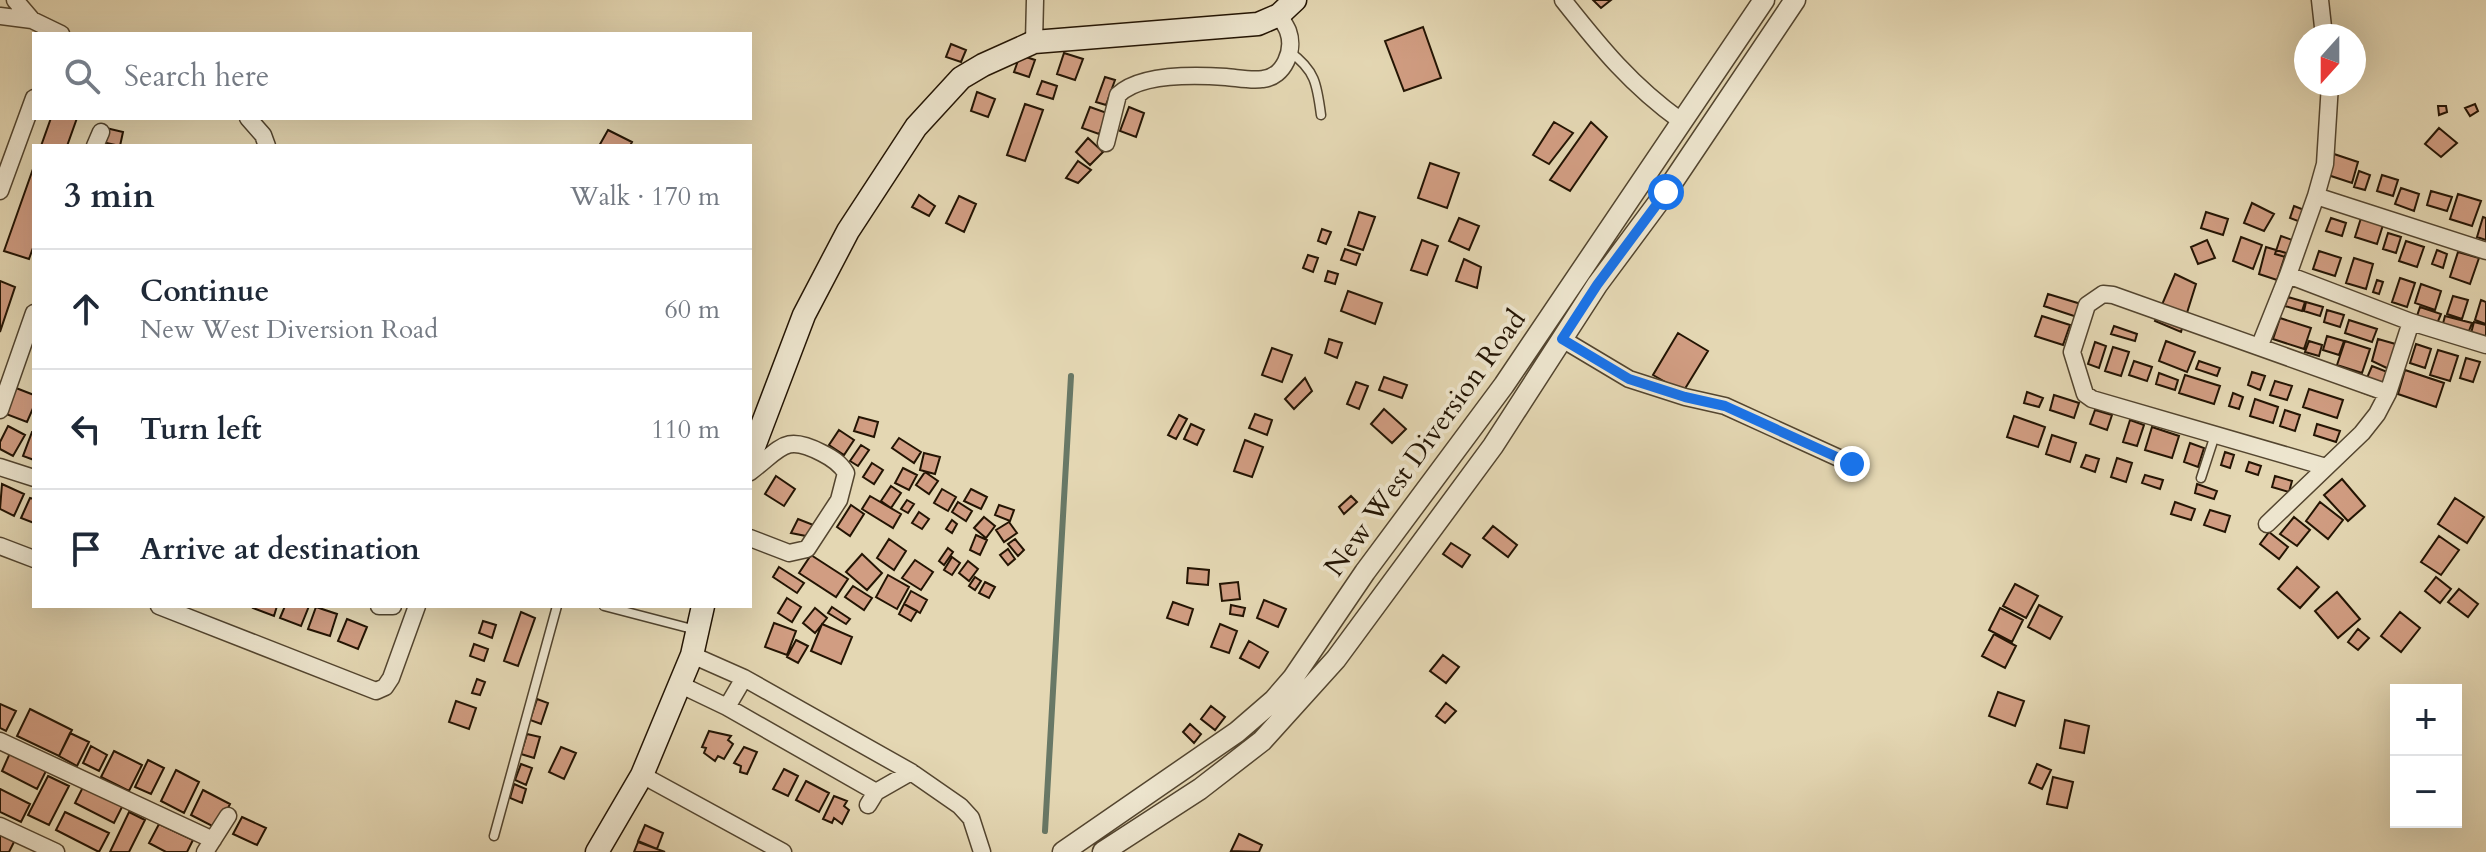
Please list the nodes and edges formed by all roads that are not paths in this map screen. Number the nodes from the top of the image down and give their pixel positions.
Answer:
1 (15, 0) edge
2 (1035, 0) edge
3 (1563, 0) edge
4 (1764, 0) edge
5 (1795, 0) edge
6 (2320, 0) edge
7 (1287, 8) edge
8 (0, 16) edge
9 (32, 20) junction
10 (2323, 24) edge
11 (55, 32) edge
12 (1034, 42) junction
13 (1289, 51) junction
14 (2329, 96) edge
15 (32, 103) edge
16 (1321, 115) dead end
17 (250, 120) edge
18 (1681, 121) junction
19 (1106, 143) dead end
20 (266, 144) edge
21 (0, 191) edge
22 (2316, 196) junction
23 (2486, 251) edge
24 (2288, 275) junction
25 (32, 319) edge
26 (2411, 322) junction
27 (1562, 339) junction
28 (2260, 345) junction
29 (2486, 345) edge
30 (17, 367) junction
31 (32, 373) edge
32 (2388, 393) junction
33 (0, 410) edge
34 (2215, 435) junction
35 (752, 455) edge
36 (752, 458) edge
37 (1852, 464) dead end
38 (0, 467) edge
39 (2326, 467) junction
40 (32, 477) edge
41 (2201, 478) dead end
42 (2267, 524) dead end
43 (752, 539) edge
44 (0, 546) edge
45 (32, 558) edge
46 (164, 608) edge
47 (416, 608) edge
48 (556, 608) edge
49 (612, 608) edge
50 (702, 608) edge
51 (697, 630) junction
52 (692, 655) junction
53 (744, 678) junction
54 (681, 685) junction
55 (727, 707) junction
56 (0, 741) edge
57 (911, 772) junction
58 (642, 775) junction
59 (228, 816) dead end
60 (0, 826) edge
61 (494, 836) dead end
62 (209, 846) edge
63 (56, 852) edge
64 (597, 852) edge
65 (783, 852) edge
66 (982, 852) edge
67 (1063, 852) edge
68 (1103, 852) edge

1 - 9 street
2 - 12 street
3 - 18 street
4 - 18 street, New West Diversion Road
5 - 27 street, New West Diversion Road
6 - 10 street
7 - 12 main road
7 - 13 street
8 - 9 street
9 - 11 street
12 - 35 main road
13 - 16 lane
13 - 19 street
14 - 22 street
15 - 21 street
17 - 20 street
18 - 67 street, New West Diversion Road
22 - 23 street
22 - 24 street
24 - 26 street
24 - 28 street
25 - 30 street
26 - 29 street
26 - 32 street
27 - 37 street
27 - 68 street, New West Diversion Road
28 - 32 street
28 - 34 street
30 - 31 street
30 - 33 street
32 - 39 street
34 - 39 street
34 - 41 lane
36 - 43 street
38 - 40 street
39 - 42 street
44 - 45 street
46 - 47 street
48 - 61 lane
49 - 51 lane
50 - 51 main road
51 - 52 main road
52 - 53 street
52 - 54 main road
53 - 55 street
53 - 57 street
54 - 55 street
54 - 58 main road
55 - 57 street
56 - 62 street
57 - 66 street
58 - 64 main road
58 - 65 street
59 - 62 street
60 - 63 street

